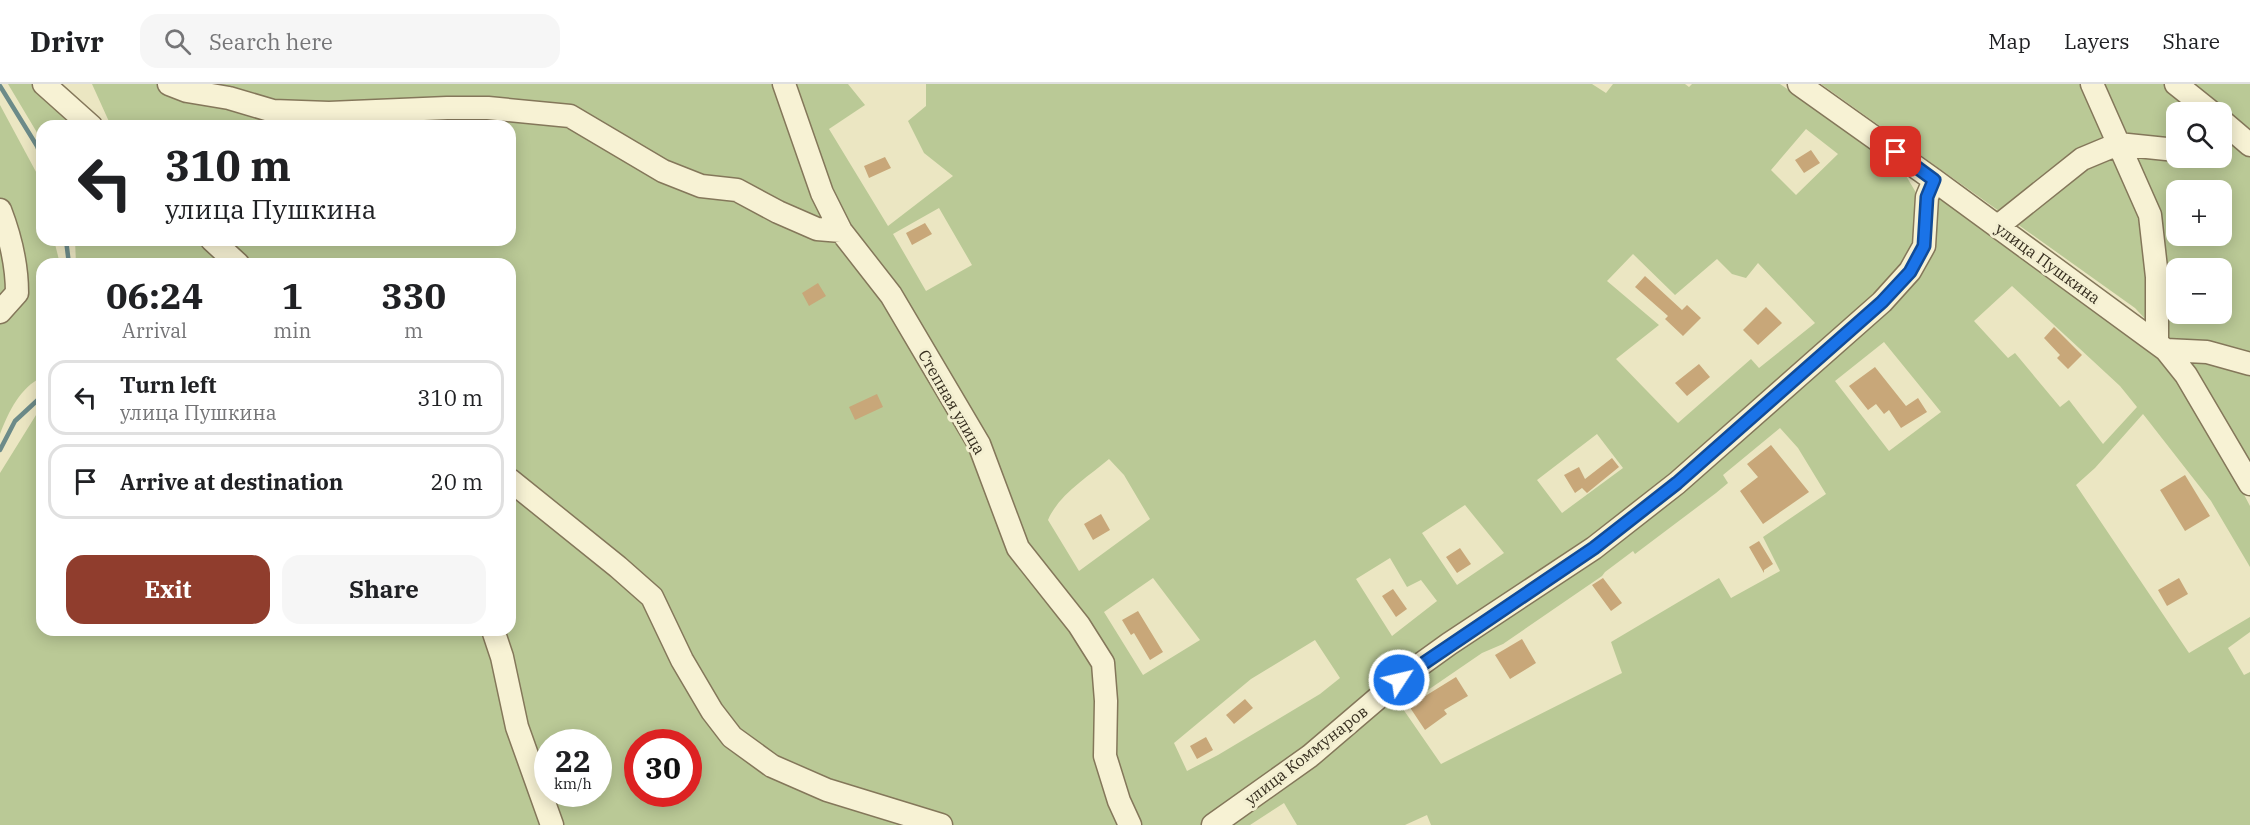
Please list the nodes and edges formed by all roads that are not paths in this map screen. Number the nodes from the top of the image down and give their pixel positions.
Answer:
1 (44, 84) edge
2 (170, 84) edge
3 (784, 84) edge
4 (1799, 84) edge
5 (2092, 84) edge
6 (2176, 84) edge
7 (2198, 102) edge
8 (84, 120) edge
9 (2118, 144) junction
10 (2166, 149) edge
11 (1934, 180) junction
12 (0, 210) edge
13 (1998, 226) junction
14 (841, 231) junction
15 (219, 246) edge
16 (232, 258) edge
17 (0, 312) edge
18 (2161, 346) junction
19 (2250, 364) edge
20 (2250, 484) edge
21 (516, 485) edge
22 (495, 636) edge
23 (552, 825) edge
24 (941, 825) edge
25 (1130, 825) edge
26 (1213, 825) edge

1 - 8 street
2 - 14 street
3 - 14 street, Степная улица
4 - 11 street, улица Пушкина
5 - 9 street
6 - 7 street
9 - 10 street
9 - 13 street
9 - 18 street
11 - 13 street, улица Пушкина
11 - 26 street, улица Коммунаров
12 - 17 street
13 - 18 street, улица Пушкина
14 - 25 street, Степная улица
15 - 16 street
18 - 19 street
18 - 20 street, улица Пушкина
21 - 24 street
22 - 23 street

